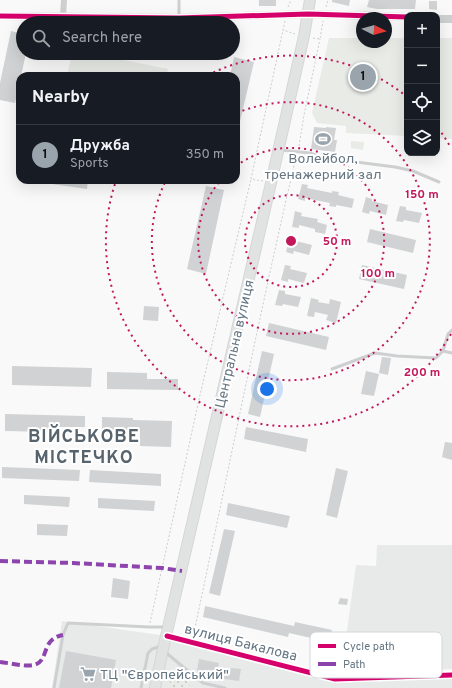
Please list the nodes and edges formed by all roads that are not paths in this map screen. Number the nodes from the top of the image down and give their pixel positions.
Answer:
1 (64, 0) edge
2 (179, 0) edge
3 (310, 0) edge
4 (308, 14) junction
5 (0, 16) edge
6 (16, 16) edge
7 (64, 16) edge
8 (179, 16) edge
9 (240, 16) edge
10 (404, 17) edge
11 (440, 19) edge
12 (452, 19) edge
13 (279, 150) junction
14 (439, 182) dead end
15 (452, 330) edge
16 (443, 351) junction
17 (452, 353) edge
18 (332, 369) dead end
19 (166, 639) junction
20 (310, 673) edge
21 (442, 675) edge
22 (452, 675) edge
23 (331, 678) edge
24 (351, 678) edge
25 (54, 688) edge
26 (141, 688) edge
27 (155, 688) edge
28 (224, 688) edge

1 - 7 street
2 - 8 lane
3 - 4 highway, Центральна вулиця
4 - 9 street
4 - 10 street
4 - 13 highway, Центральна вулиця
5 - 6 street
11 - 12 street
13 - 14 lane
13 - 19 highway, Центральна вулиця
15 - 16 lane
16 - 17 lane
16 - 18 lane
19 - 20 street, вулиця Бакалова
19 - 25 lane
19 - 26 lane
19 - 27 highway, Центральна вулиця
19 - 28 lane
21 - 22 street, вулиця Бакалова
23 - 24 street, вулиця Бакалова

